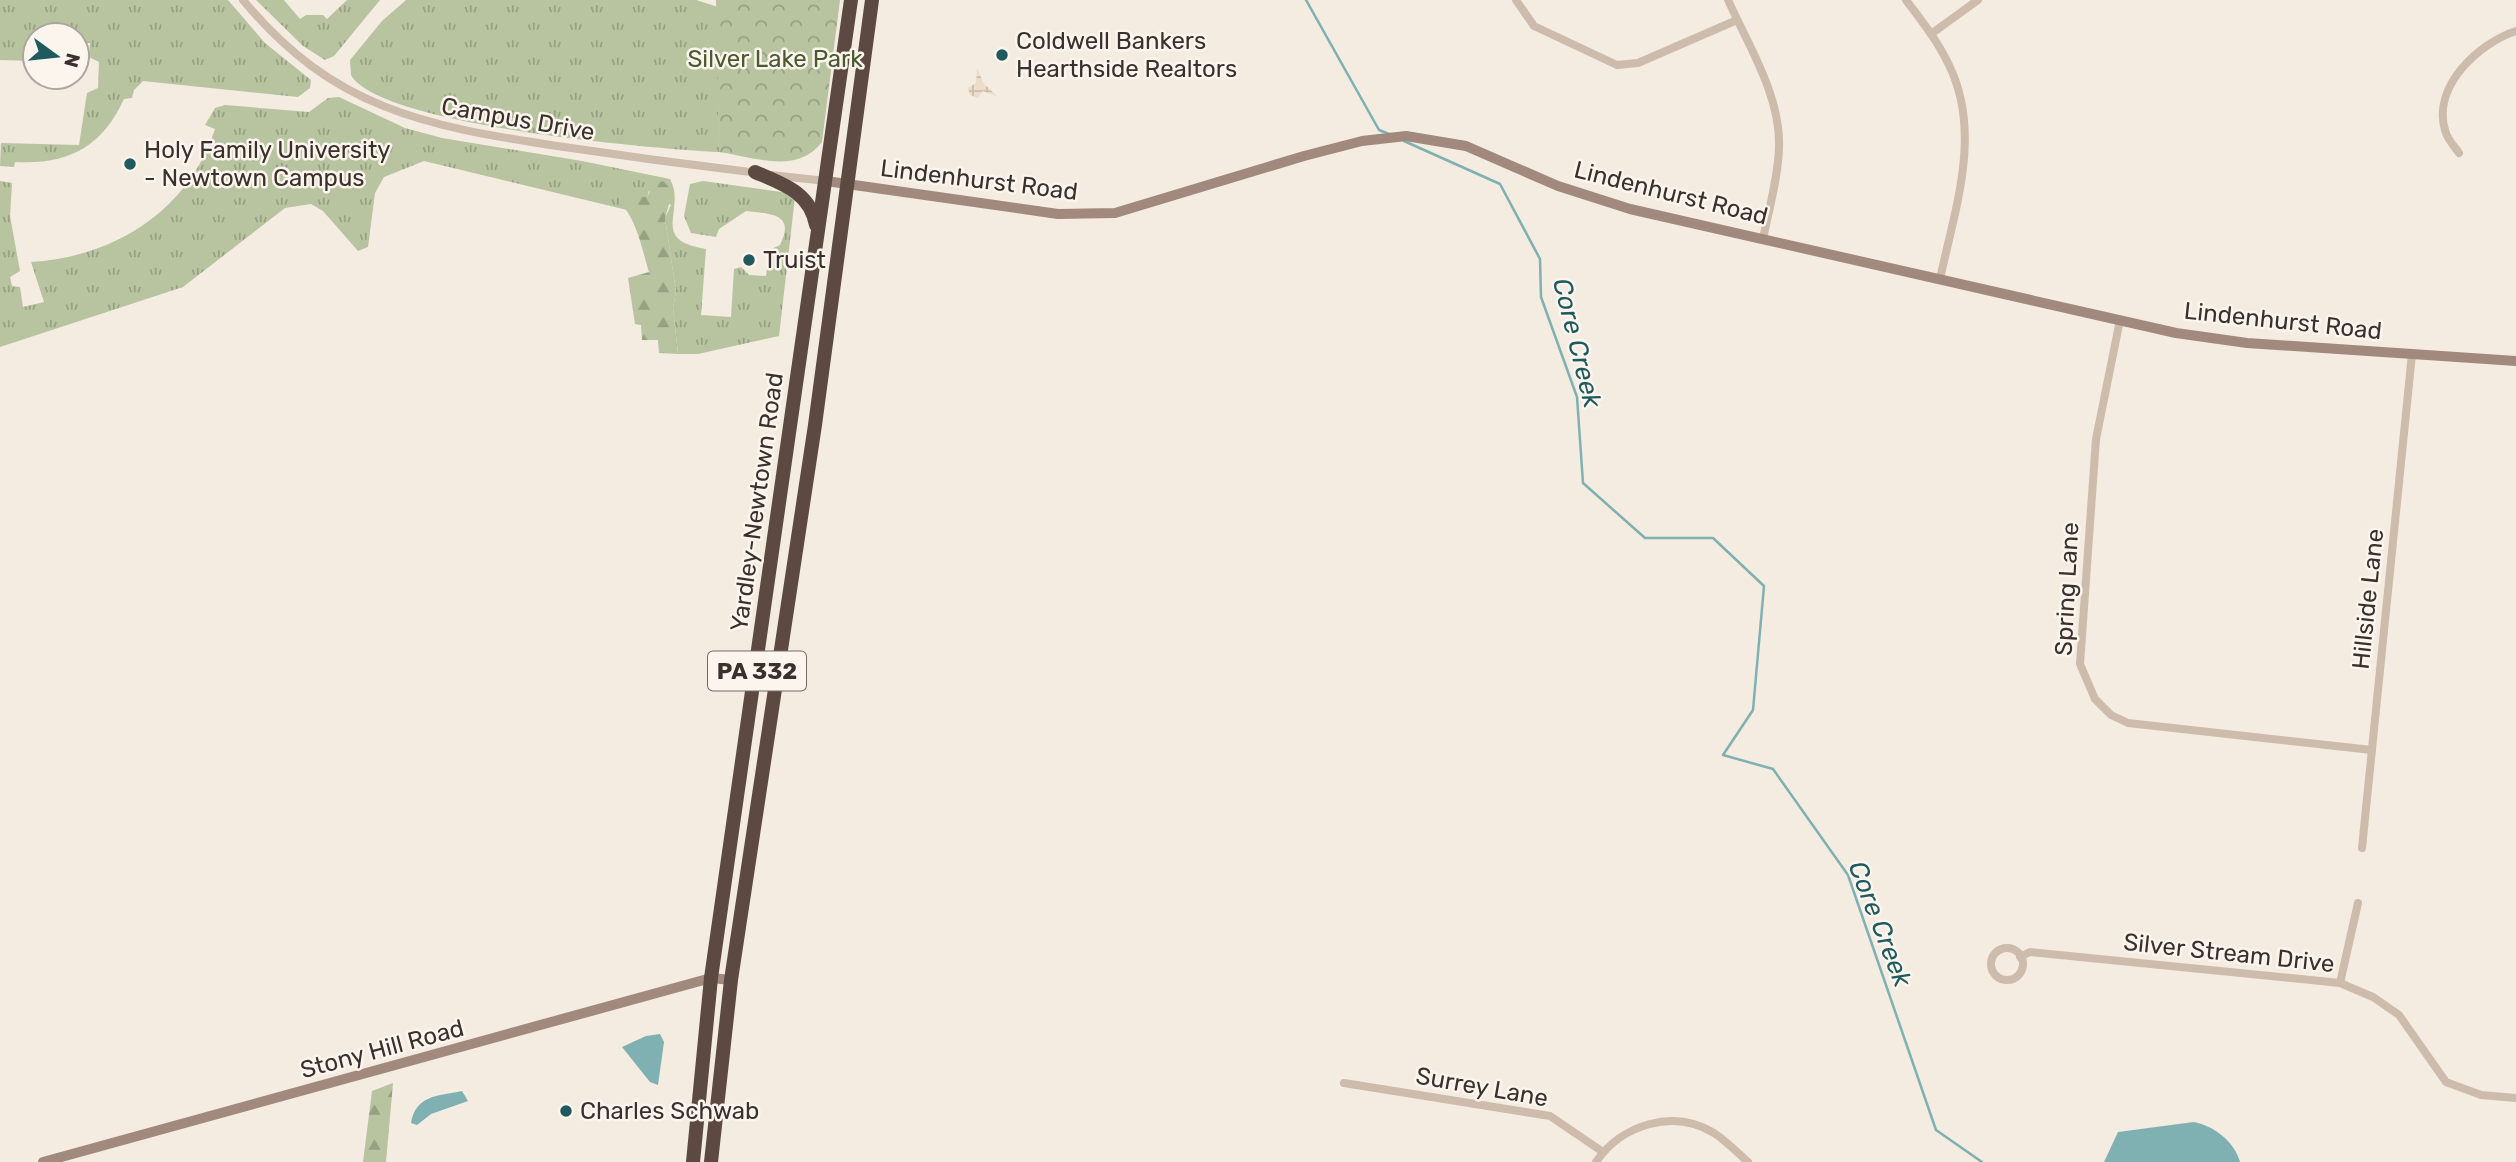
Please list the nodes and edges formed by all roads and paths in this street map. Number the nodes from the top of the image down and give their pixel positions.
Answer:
1 (243, 0) edge
2 (850, 0) edge
3 (872, 0) edge
4 (1516, 0) edge
5 (1728, 0) edge
6 (1906, 0) edge
7 (1978, 0) edge
8 (1737, 20) junction
9 (2516, 32) edge
10 (1931, 34) junction
11 (2459, 153) dead end
12 (755, 173) junction
13 (826, 181) junction
14 (846, 185) junction
15 (818, 232) junction
16 (1763, 239) junction
17 (1940, 279) junction
18 (2120, 320) junction
19 (2412, 354) junction
20 (2516, 361) edge
21 (2372, 750) junction
22 (2362, 848) dead end
23 (2358, 903) dead end
24 (2021, 957) junction
25 (711, 978) junction
26 (731, 980) junction
27 (2340, 983) junction
28 (1343, 1083) dead end
29 (2516, 1098) edge
30 (1603, 1152) junction
31 (43, 1162) edge
32 (690, 1162) edge
33 (711, 1162) edge
34 (1596, 1162) edge
35 (1748, 1162) edge

1 - 12 street, Campus Drive
2 - 13 highway, PA 332
3 - 14 highway, PA 332
4 - 8 street
5 - 8 street
6 - 10 street
7 - 10 street
8 - 16 street
9 - 11 street
10 - 17 street
12 - 13 street, Campus Drive
12 - 15 highway
13 - 14 street, Lindenhurst Road
13 - 15 highway, Yardley-Newtown Road / PA 332
14 - 16 street, Lindenhurst Road
14 - 26 highway, Yardley-Newtown Road / PA 332
15 - 25 highway, Yardley-Newtown Road / PA 332
16 - 17 street, Lindenhurst Road
17 - 18 street, Lindenhurst Road
18 - 19 street, Lindenhurst Road
18 - 21 street, Spring Lane
19 - 20 street, Lindenhurst Road
19 - 21 street, Hillside Lane
21 - 22 street, Hillside Lane
23 - 27 street
24 - 24 street, Silver Stream Drive
24 - 27 street, Silver Stream Drive
25 - 26 street, Stony Hill Road
25 - 31 street, Stony Hill Road
25 - 32 highway, Yardley-Newtown Road / PA 332
26 - 33 highway, Yardley-Newtown Road / PA 332
27 - 29 street, Silver Stream Drive
28 - 30 street, Surrey Lane
30 - 34 street
30 - 35 street

